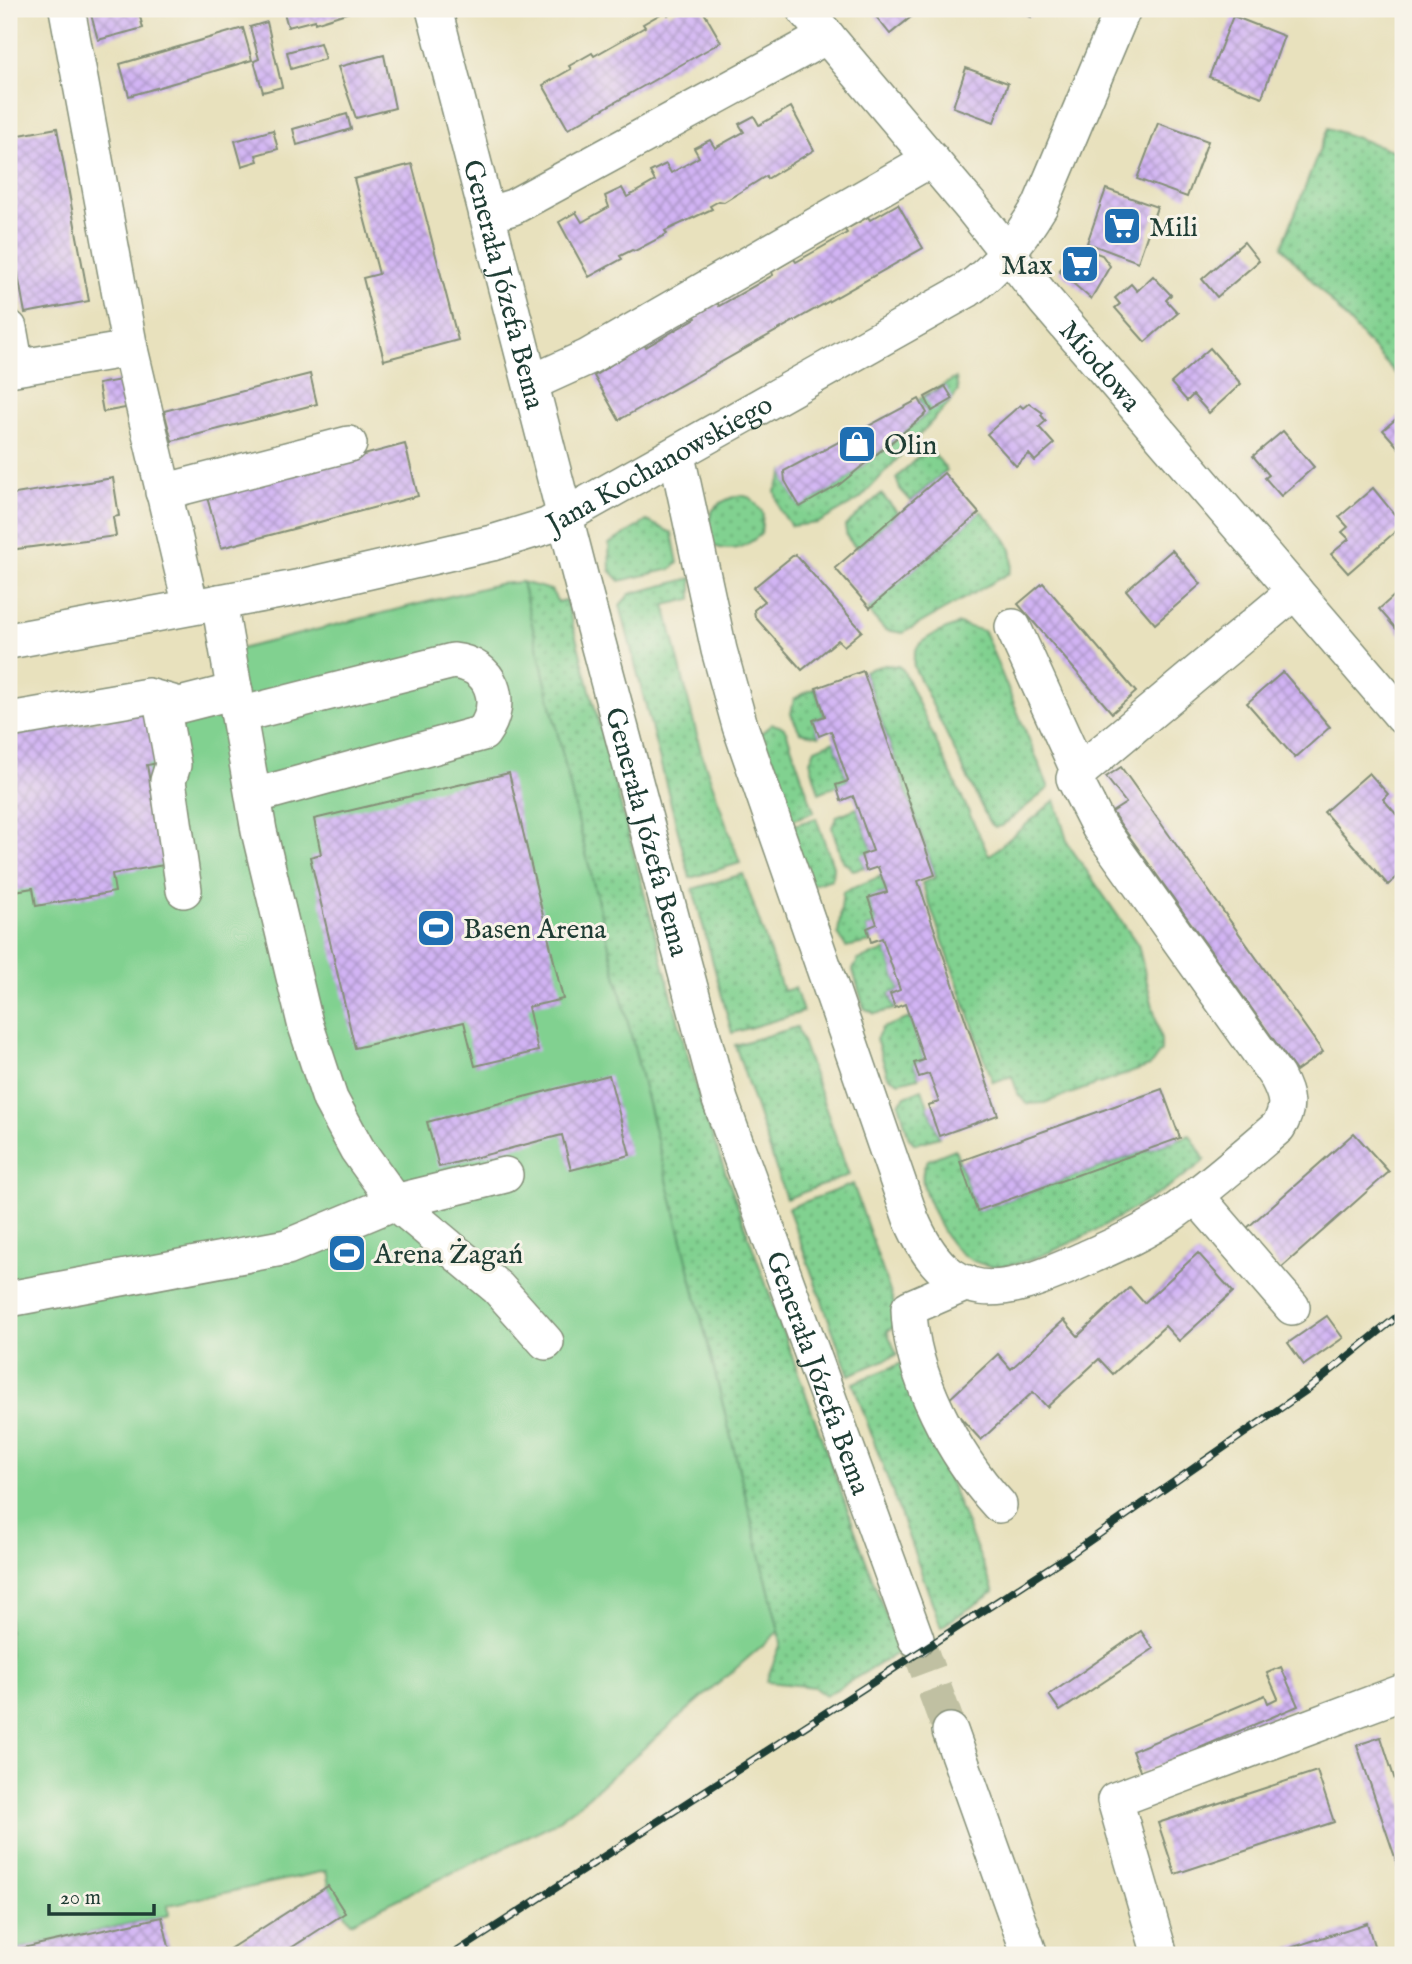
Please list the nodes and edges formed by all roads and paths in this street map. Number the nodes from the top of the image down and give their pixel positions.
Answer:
1 (67, 9) edge
2 (433, 9) edge
3 (804, 9) edge
4 (1123, 9) edge
5 (827, 36) junction
6 (931, 159) junction
7 (487, 215) junction
8 (1008, 252) junction
9 (9, 328) edge
10 (130, 349) junction
11 (12, 368) edge
12 (531, 383) junction
13 (349, 444) dead end
14 (677, 456) junction
15 (163, 492) junction
16 (567, 518) junction
17 (1295, 591) junction
18 (205, 604) junction
19 (1013, 627) dead end
20 (9, 641) edge
21 (161, 700) junction
22 (237, 703) junction
23 (1403, 717) edge
24 (9, 720) edge
25 (1079, 772) junction
26 (254, 796) junction
27 (184, 890) dead end
28 (506, 1175) dead end
29 (1196, 1195) junction
30 (395, 1202) junction
31 (967, 1283) junction
32 (9, 1298) edge
33 (1292, 1307) dead end
34 (546, 1342) dead end
35 (999, 1505) dead end
36 (916, 1639) tunnel mouth
37 (1403, 1692) edge
38 (950, 1731) tunnel mouth
39 (1030, 1955) edge
40 (1160, 1955) edge

1 - 10 street
2 - 7 street, Generała Józefa Bema
3 - 5 street, Miodowa
4 - 8 street, Jana Kochanowskiego
5 - 6 street, Miodowa
5 - 7 street
6 - 8 street, Miodowa
6 - 12 street
7 - 12 street, Generała Józefa Bema
8 - 14 street, Jana Kochanowskiego
8 - 17 street, Miodowa
9 - 11 street
10 - 11 street
10 - 15 street
12 - 16 street, Generała Józefa Bema
13 - 15 street
14 - 16 street, Jana Kochanowskiego
14 - 31 street
15 - 18 street
16 - 18 street, Jana Kochanowskiego
16 - 36 street, Generała Józefa Bema
17 - 23 street, Miodowa
17 - 25 street
18 - 20 street, Jana Kochanowskiego
18 - 22 street
19 - 25 street
21 - 22 street
21 - 24 street
21 - 27 street
22 - 26 street
22 - 26 street
25 - 29 street
26 - 30 street
28 - 30 street
29 - 31 street
29 - 33 street
30 - 32 street
30 - 34 street
31 - 35 street
37 - 40 street
38 - 39 street

